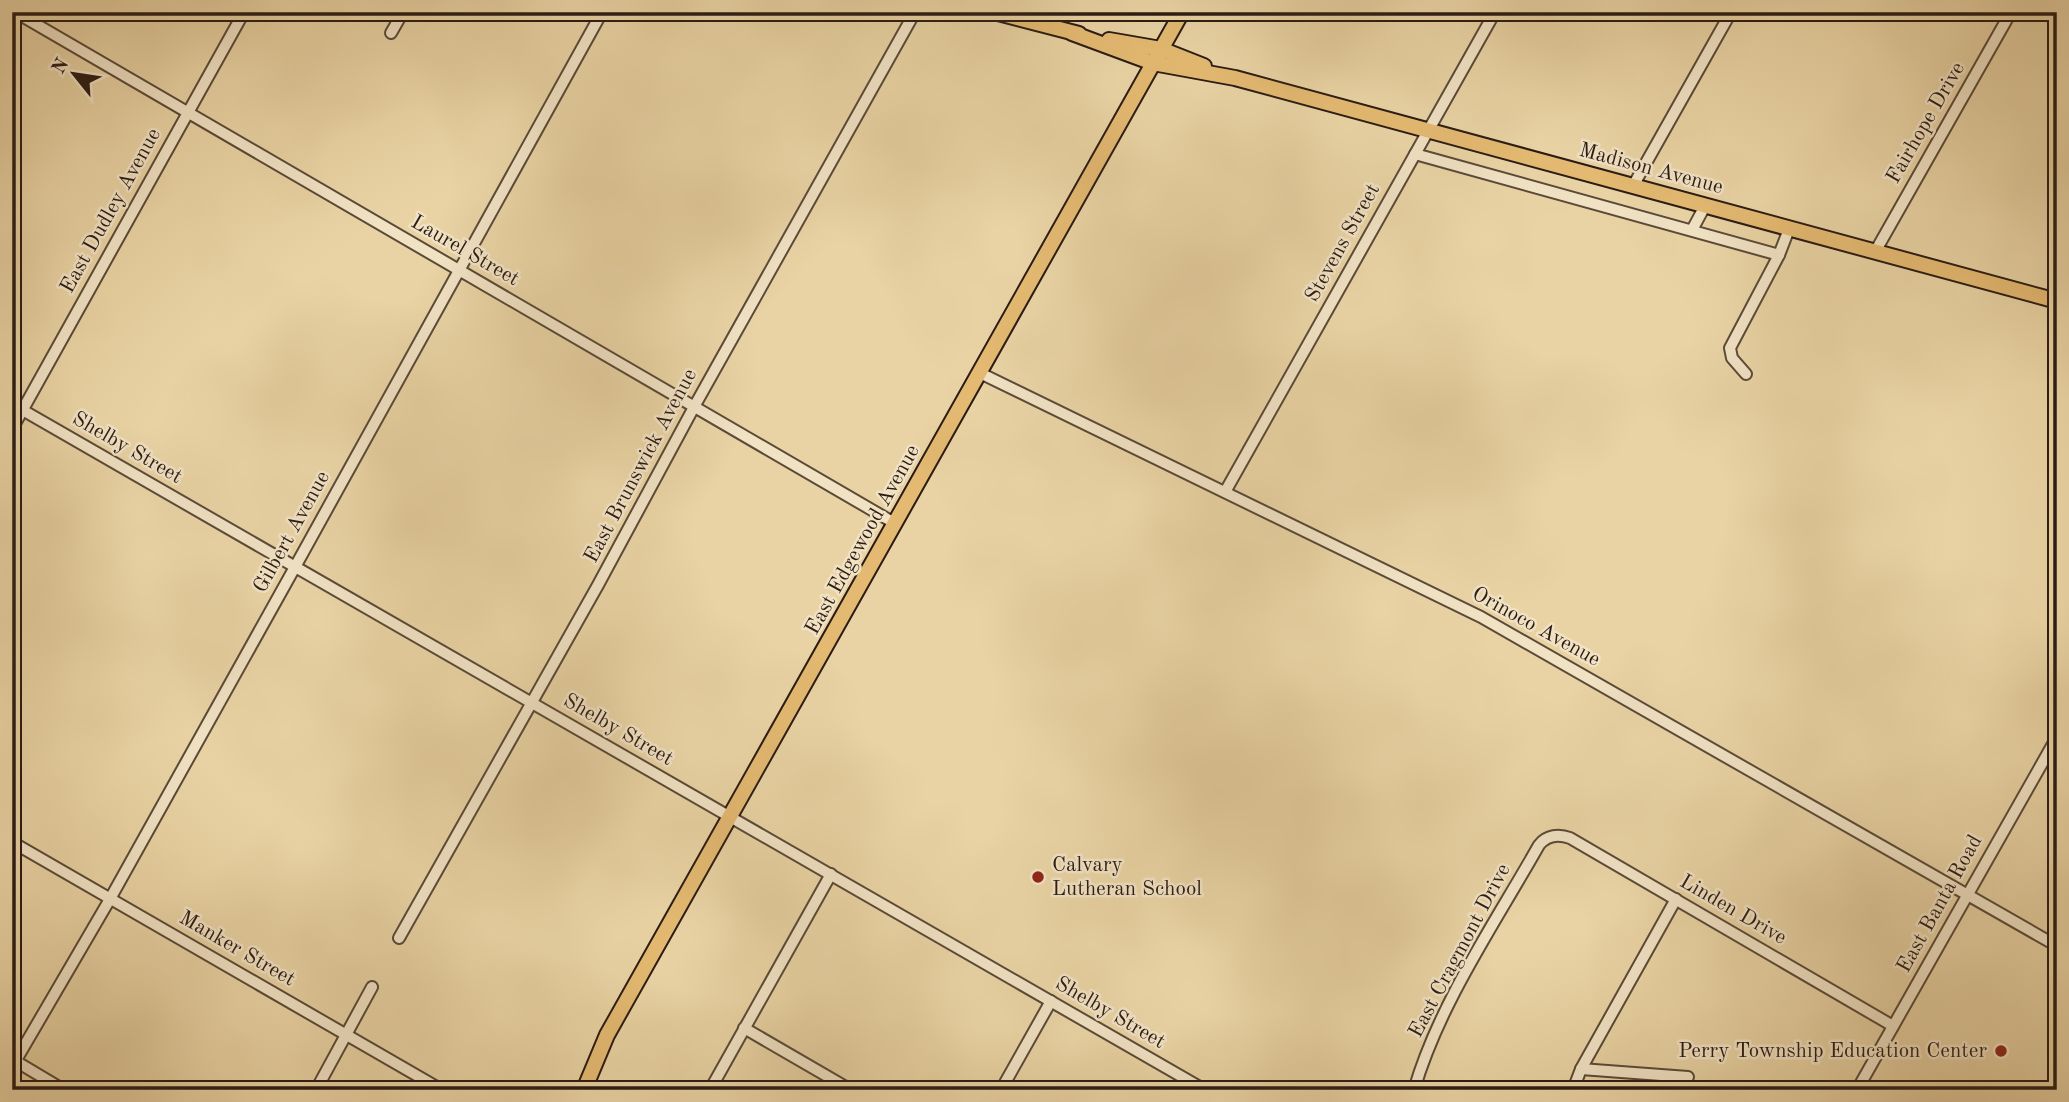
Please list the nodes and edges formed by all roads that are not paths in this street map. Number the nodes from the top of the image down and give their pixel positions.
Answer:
1 (15, 12) edge
2 (244, 12) edge
3 (403, 12) edge
4 (602, 12) edge
5 (915, 12) edge
6 (994, 12) edge
7 (1182, 12) edge
8 (1495, 12) edge
9 (1731, 12) edge
10 (2011, 12) edge
11 (391, 33) dead end
12 (1072, 33) junction
13 (1161, 49) junction
14 (1153, 64) junction
15 (1235, 78) junction
16 (188, 113) junction
17 (1428, 130) junction
18 (1415, 154) junction
19 (1633, 186) junction
20 (1705, 206) junction
21 (1790, 229) junction
22 (1692, 230) junction
23 (1875, 252) junction
24 (1779, 255) junction
25 (458, 269) junction
26 (2057, 286) edge
27 (2053, 300) edge
28 (980, 373) junction
29 (1746, 374) dead end
30 (12, 404) edge
31 (694, 407) junction
32 (23, 410) junction
33 (12, 429) edge
34 (1226, 492) junction
35 (895, 524) junction
36 (295, 567) junction
37 (532, 703) junction
38 (2057, 737) edge
39 (731, 817) junction
40 (1551, 837) joint
41 (12, 842) edge
42 (831, 874) junction
43 (1966, 896) junction
44 (110, 898) junction
45 (1676, 900) junction
46 (399, 938) dead end
47 (2057, 946) edge
48 (372, 987) dead end
49 (1051, 1001) junction
50 (1893, 1026) junction
51 (744, 1028) junction
52 (345, 1034) junction
53 (13, 1063) edge
54 (1581, 1069) junction
55 (1688, 1077) dead end
56 (1191, 1086) edge
57 (64, 1090) edge
58 (316, 1090) edge
59 (442, 1090) edge
60 (584, 1090) edge
61 (710, 1090) edge
62 (851, 1090) edge
63 (1001, 1090) edge
64 (1205, 1090) edge
65 (1414, 1090) edge
66 (1573, 1090) edge
67 (1857, 1090) edge

1 - 16 street, Laurel Street
2 - 16 street, East Dudley Avenue
3 - 11 street
4 - 25 street, Gilbert Avenue
5 - 31 street, East Brunswick Avenue
6 - 12 main road, Madison Avenue
7 - 13 main road, East Edgewood Avenue
8 - 17 street, Stevens Street
9 - 19 street
10 - 23 street, Fairhope Drive
12 - 13 main road, Madison Avenue
12 - 14 main road, Madison Avenue
13 - 14 main road, East Edgewood Avenue
13 - 15 main road, Madison Avenue
14 - 15 main road, Madison Avenue
14 - 28 main road, East Edgewood Avenue
15 - 17 main road, Madison Avenue
16 - 25 street, Laurel Street
16 - 32 street, East Dudley Avenue
17 - 18 street, Stevens Street
17 - 19 main road, Madison Avenue
18 - 22 street
18 - 34 street, Stevens Street
19 - 20 main road, Madison Avenue
20 - 21 main road, Madison Avenue
20 - 22 street
21 - 23 main road, Madison Avenue
21 - 24 street
22 - 24 street
23 - 27 main road, Madison Avenue
24 - 29 street
25 - 31 street, Laurel Street
25 - 36 street, Gilbert Avenue
26 - 27 street
28 - 34 street, Orinoco Avenue
28 - 35 main road, East Edgewood Avenue
30 - 32 street, Shelby Street
31 - 35 street, Laurel Street
31 - 37 street, East Brunswick Avenue
32 - 33 street, East Dudley Avenue
32 - 36 street, Shelby Street
34 - 43 street, Orinoco Avenue
35 - 39 main road, East Edgewood Avenue
36 - 37 street, Shelby Street
36 - 44 street, Gilbert Avenue
37 - 39 street, Shelby Street
37 - 46 street, East Brunswick Avenue
38 - 43 street, East Banta Road
39 - 42 street, Shelby Street
39 - 60 main road, East Edgewood Avenue
40 - 45 street, Linden Drive
40 - 65 street, East Cragmont Drive
41 - 44 street, Manker Street
42 - 49 street, Shelby Street
42 - 51 street
43 - 47 street, Orinoco Avenue
43 - 50 street, East Banta Road
44 - 52 street, Manker Street
44 - 53 street, Gilbert Avenue
45 - 50 street, Linden Drive
45 - 54 street
48 - 52 street
49 - 56 street, Shelby Street
49 - 63 street
50 - 67 street, East Banta Road
51 - 61 street
51 - 62 street
52 - 58 street
52 - 59 street, Manker Street
53 - 57 street
54 - 55 street
54 - 66 street
56 - 64 street, Shelby Street

